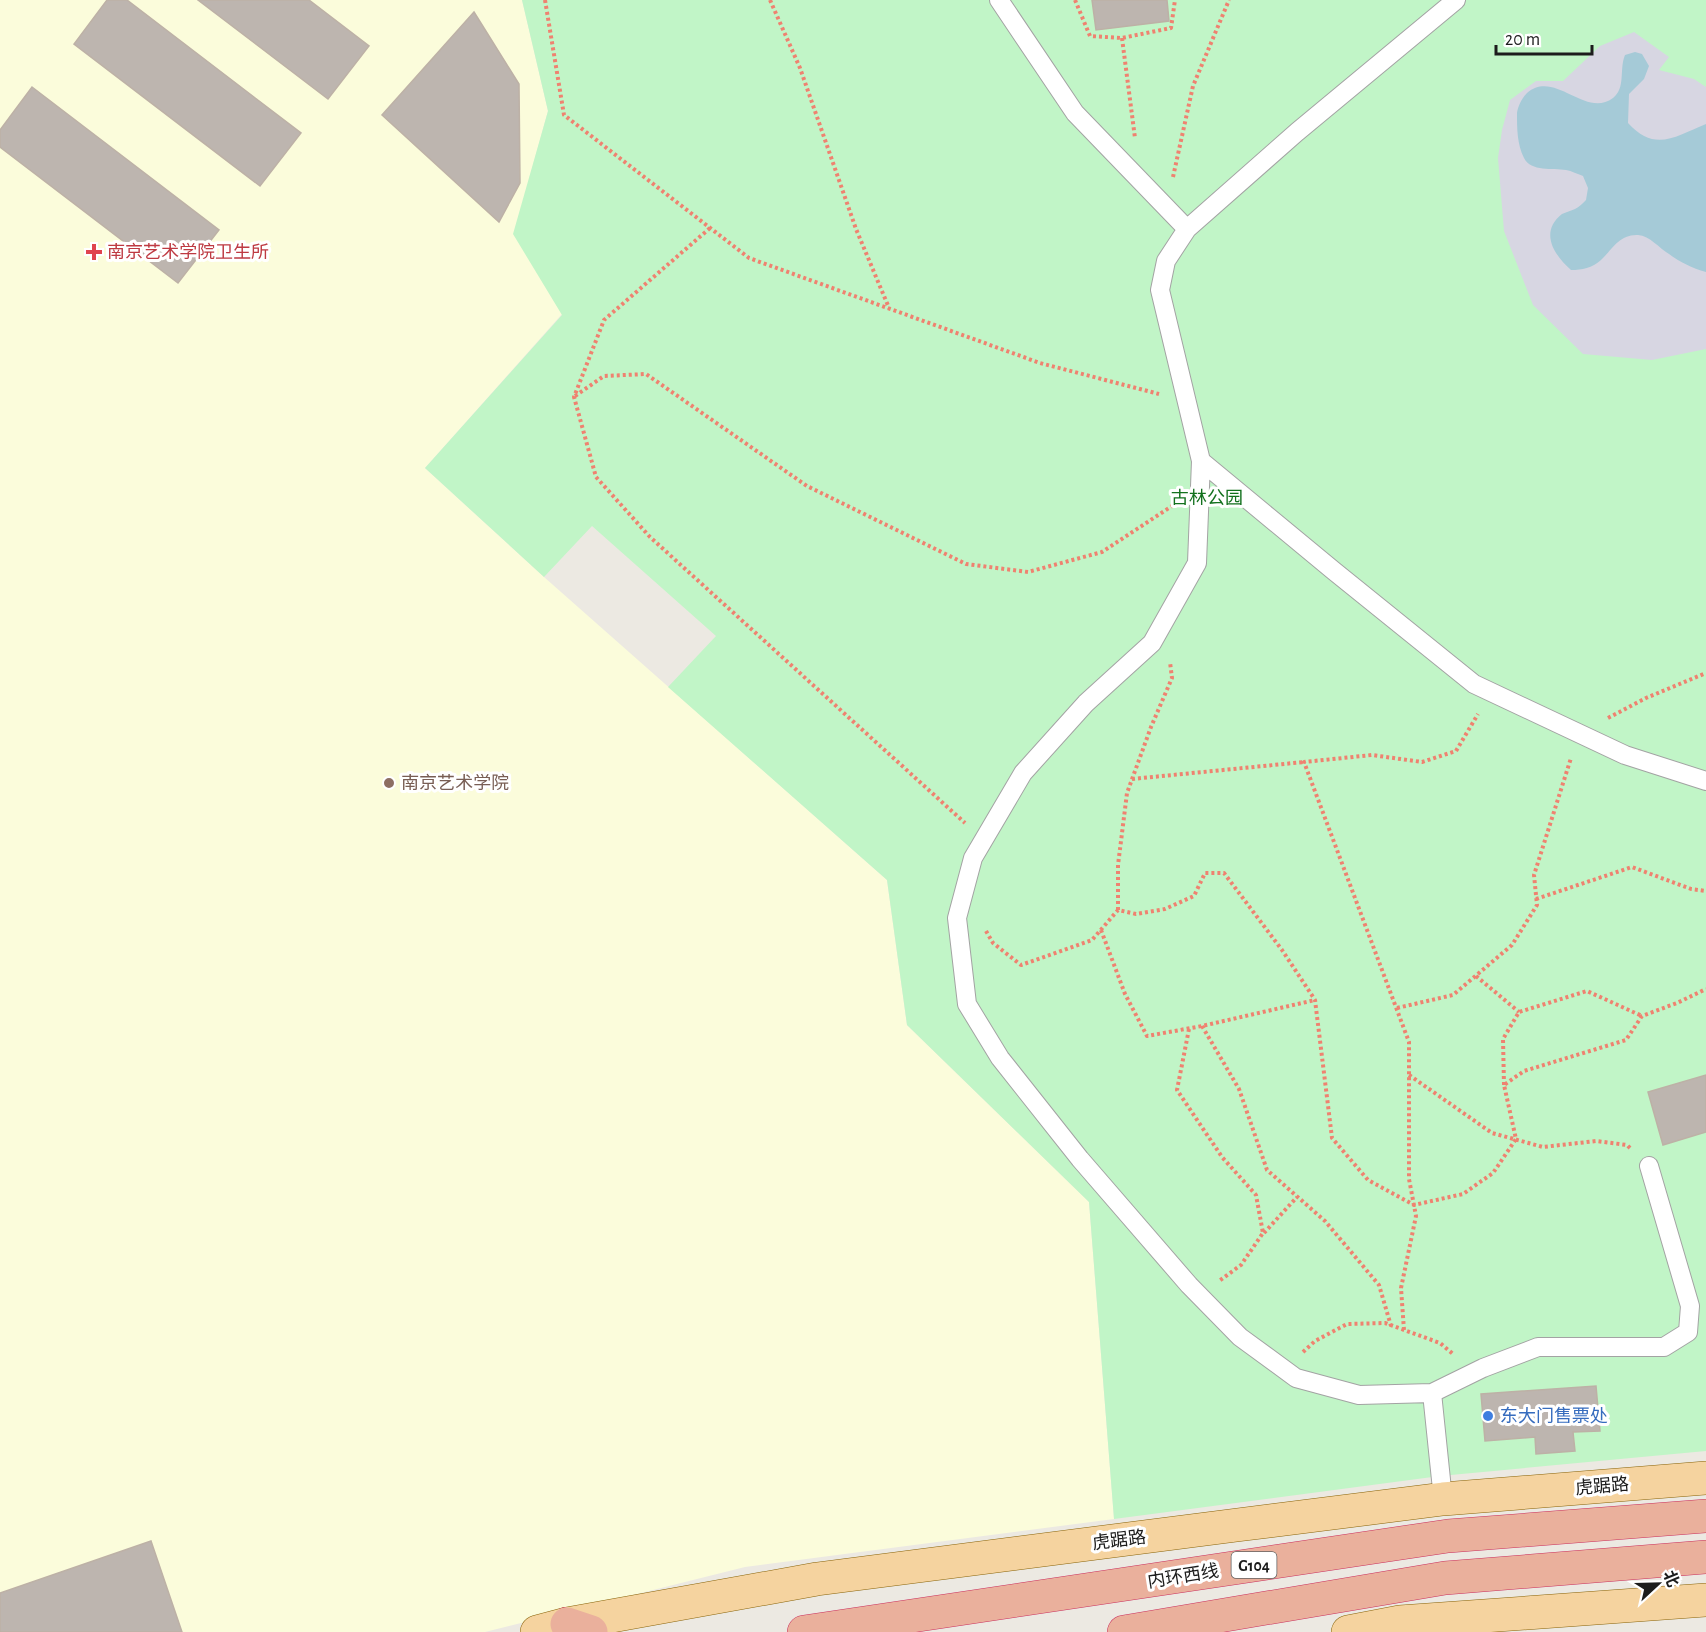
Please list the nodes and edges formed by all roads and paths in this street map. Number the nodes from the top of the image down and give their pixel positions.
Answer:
1 (545, 0) edge
2 (770, 0) edge
3 (999, 0) edge
4 (1075, 0) edge
5 (1175, 0) edge
6 (1229, 0) edge
7 (1456, 0) edge
8 (1122, 38) junction
9 (1141, 181) junction
10 (1166, 207) junction
11 (710, 228) junction
12 (1187, 229) junction
13 (889, 309) junction
14 (574, 397) junction
15 (1187, 402) junction
16 (1201, 461) junction
17 (1200, 488) junction
18 (1165, 621) junction
19 (1706, 673) edge
20 (1491, 692) junction
21 (1579, 733) junction
22 (1304, 762) junction
23 (1132, 779) junction
24 (1706, 781) edge
25 (984, 840) junction
26 (1706, 891) edge
27 (963, 894) junction
28 (1536, 899) junction
29 (1118, 910) junction
30 (1101, 930) junction
31 (1476, 976) junction
32 (1706, 989) edge
33 (1315, 1000) junction
34 (1397, 1008) junction
35 (1519, 1012) junction
36 (1642, 1016) junction
37 (1202, 1026) junction
38 (1189, 1029) junction
39 (1409, 1075) junction
40 (1504, 1085) junction
41 (1516, 1139) junction
42 (1648, 1167) joint
43 (1297, 1197) junction
44 (1414, 1205) junction
45 (1263, 1233) junction
46 (1200, 1296) junction
47 (1391, 1326) junction
48 (1404, 1330) junction
49 (1697, 1331) edge
50 (1284, 1370) junction
51 (1474, 1372) junction
52 (1432, 1392) junction
53 (1706, 1478) edge
54 (1443, 1499) junction
55 (1706, 1500) edge
56 (1706, 1516) edge
57 (1648, 1521) junction
58 (1706, 1557) edge
59 (1626, 1564) junction
60 (1706, 1579) edge
61 (1706, 1600) edge
62 (565, 1629) edge
63 (804, 1632) edge
64 (1124, 1632) edge
65 (1348, 1632) edge

1 - 11 path
2 - 13 path
3 - 9 lane
4 - 8 path
5 - 8 path
6 - 10 path
7 - 12 lane
8 - 9 path
9 - 10 lane
10 - 12 lane
11 - 13 path
11 - 14 path
12 - 15 lane
13 - 15 path
14 - 17 path
14 - 25 path
15 - 16 lane
16 - 17 lane
16 - 20 lane
17 - 18 lane
18 - 23 path
18 - 25 lane
19 - 21 path
20 - 21 lane
20 - 22 path
21 - 24 lane
21 - 28 path
22 - 23 path
22 - 34 path
23 - 29 path
25 - 27 lane
26 - 28 path
27 - 30 path
27 - 46 lane
28 - 31 path
29 - 30 path
29 - 33 path
30 - 38 path
31 - 34 path
31 - 35 path
32 - 36 path
33 - 37 path
33 - 44 path
34 - 39 path
35 - 36 path
35 - 40 path
36 - 40 path
37 - 38 path
37 - 43 path
38 - 45 path
39 - 41 path
39 - 44 path
40 - 41 path
41 - 42 path
41 - 44 path
42 - 49 lane
43 - 45 path
43 - 47 path
44 - 48 path
45 - 46 path
46 - 50 lane
47 - 48 path
47 - 50 path
48 - 51 path
49 - 51 lane
50 - 52 lane
51 - 52 lane
52 - 54 lane
53 - 54 main road, 虎踞路
54 - 62 main road, 虎踞路
55 - 57 highway
56 - 57 highway, 内环西线 / G104
57 - 63 highway, 内环西线 / G104
58 - 59 highway
59 - 60 highway
59 - 64 highway
61 - 65 main road

